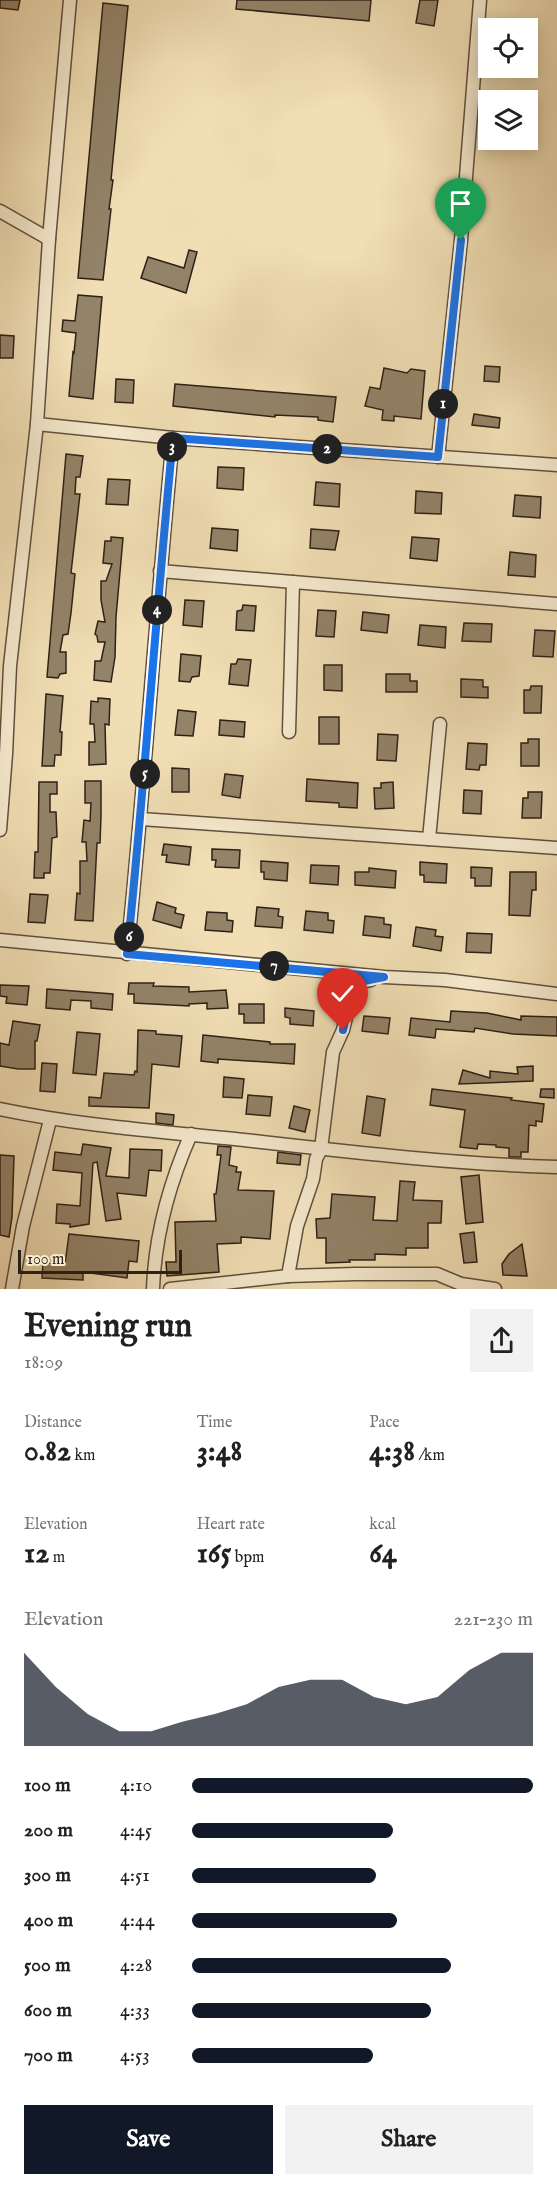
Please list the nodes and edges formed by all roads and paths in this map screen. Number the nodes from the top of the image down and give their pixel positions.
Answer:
1 (70, 0) edge
2 (480, 0) edge
3 (0, 211) edge
4 (49, 239) junction
5 (37, 424) junction
6 (173, 438) junction
7 (438, 457) junction
8 (557, 465) edge
9 (159, 571) junction
10 (293, 582) junction
11 (557, 604) edge
12 (5, 665) edge
13 (440, 724) dead end
14 (289, 732) dead end
15 (141, 819) junction
16 (0, 830) edge
17 (429, 838) junction
18 (557, 848) edge
19 (0, 940) edge
20 (127, 954) junction
21 (384, 977) junction
22 (557, 994) edge
23 (0, 1110) edge
24 (50, 1120) junction
25 (191, 1134) junction
26 (321, 1149) junction
27 (557, 1167) edge
28 (288, 1276) junction
29 (12, 1289) edge
30 (153, 1289) edge
31 (170, 1289) edge
32 (495, 1289) edge

1 - 4 street
2 - 7 street
3 - 4 street
4 - 5 street
5 - 6 street
5 - 12 street
6 - 7 street
6 - 9 street
7 - 8 street
9 - 10 street
9 - 15 street
10 - 11 street
10 - 14 street
12 - 16 street
13 - 17 street
15 - 17 street
15 - 20 street
17 - 18 street
19 - 20 street
20 - 21 street
21 - 22 street
21 - 26 street
23 - 24 street
24 - 25 street
24 - 29 street
25 - 26 street
25 - 30 street
26 - 27 street
26 - 28 street
28 - 31 street
28 - 32 street

